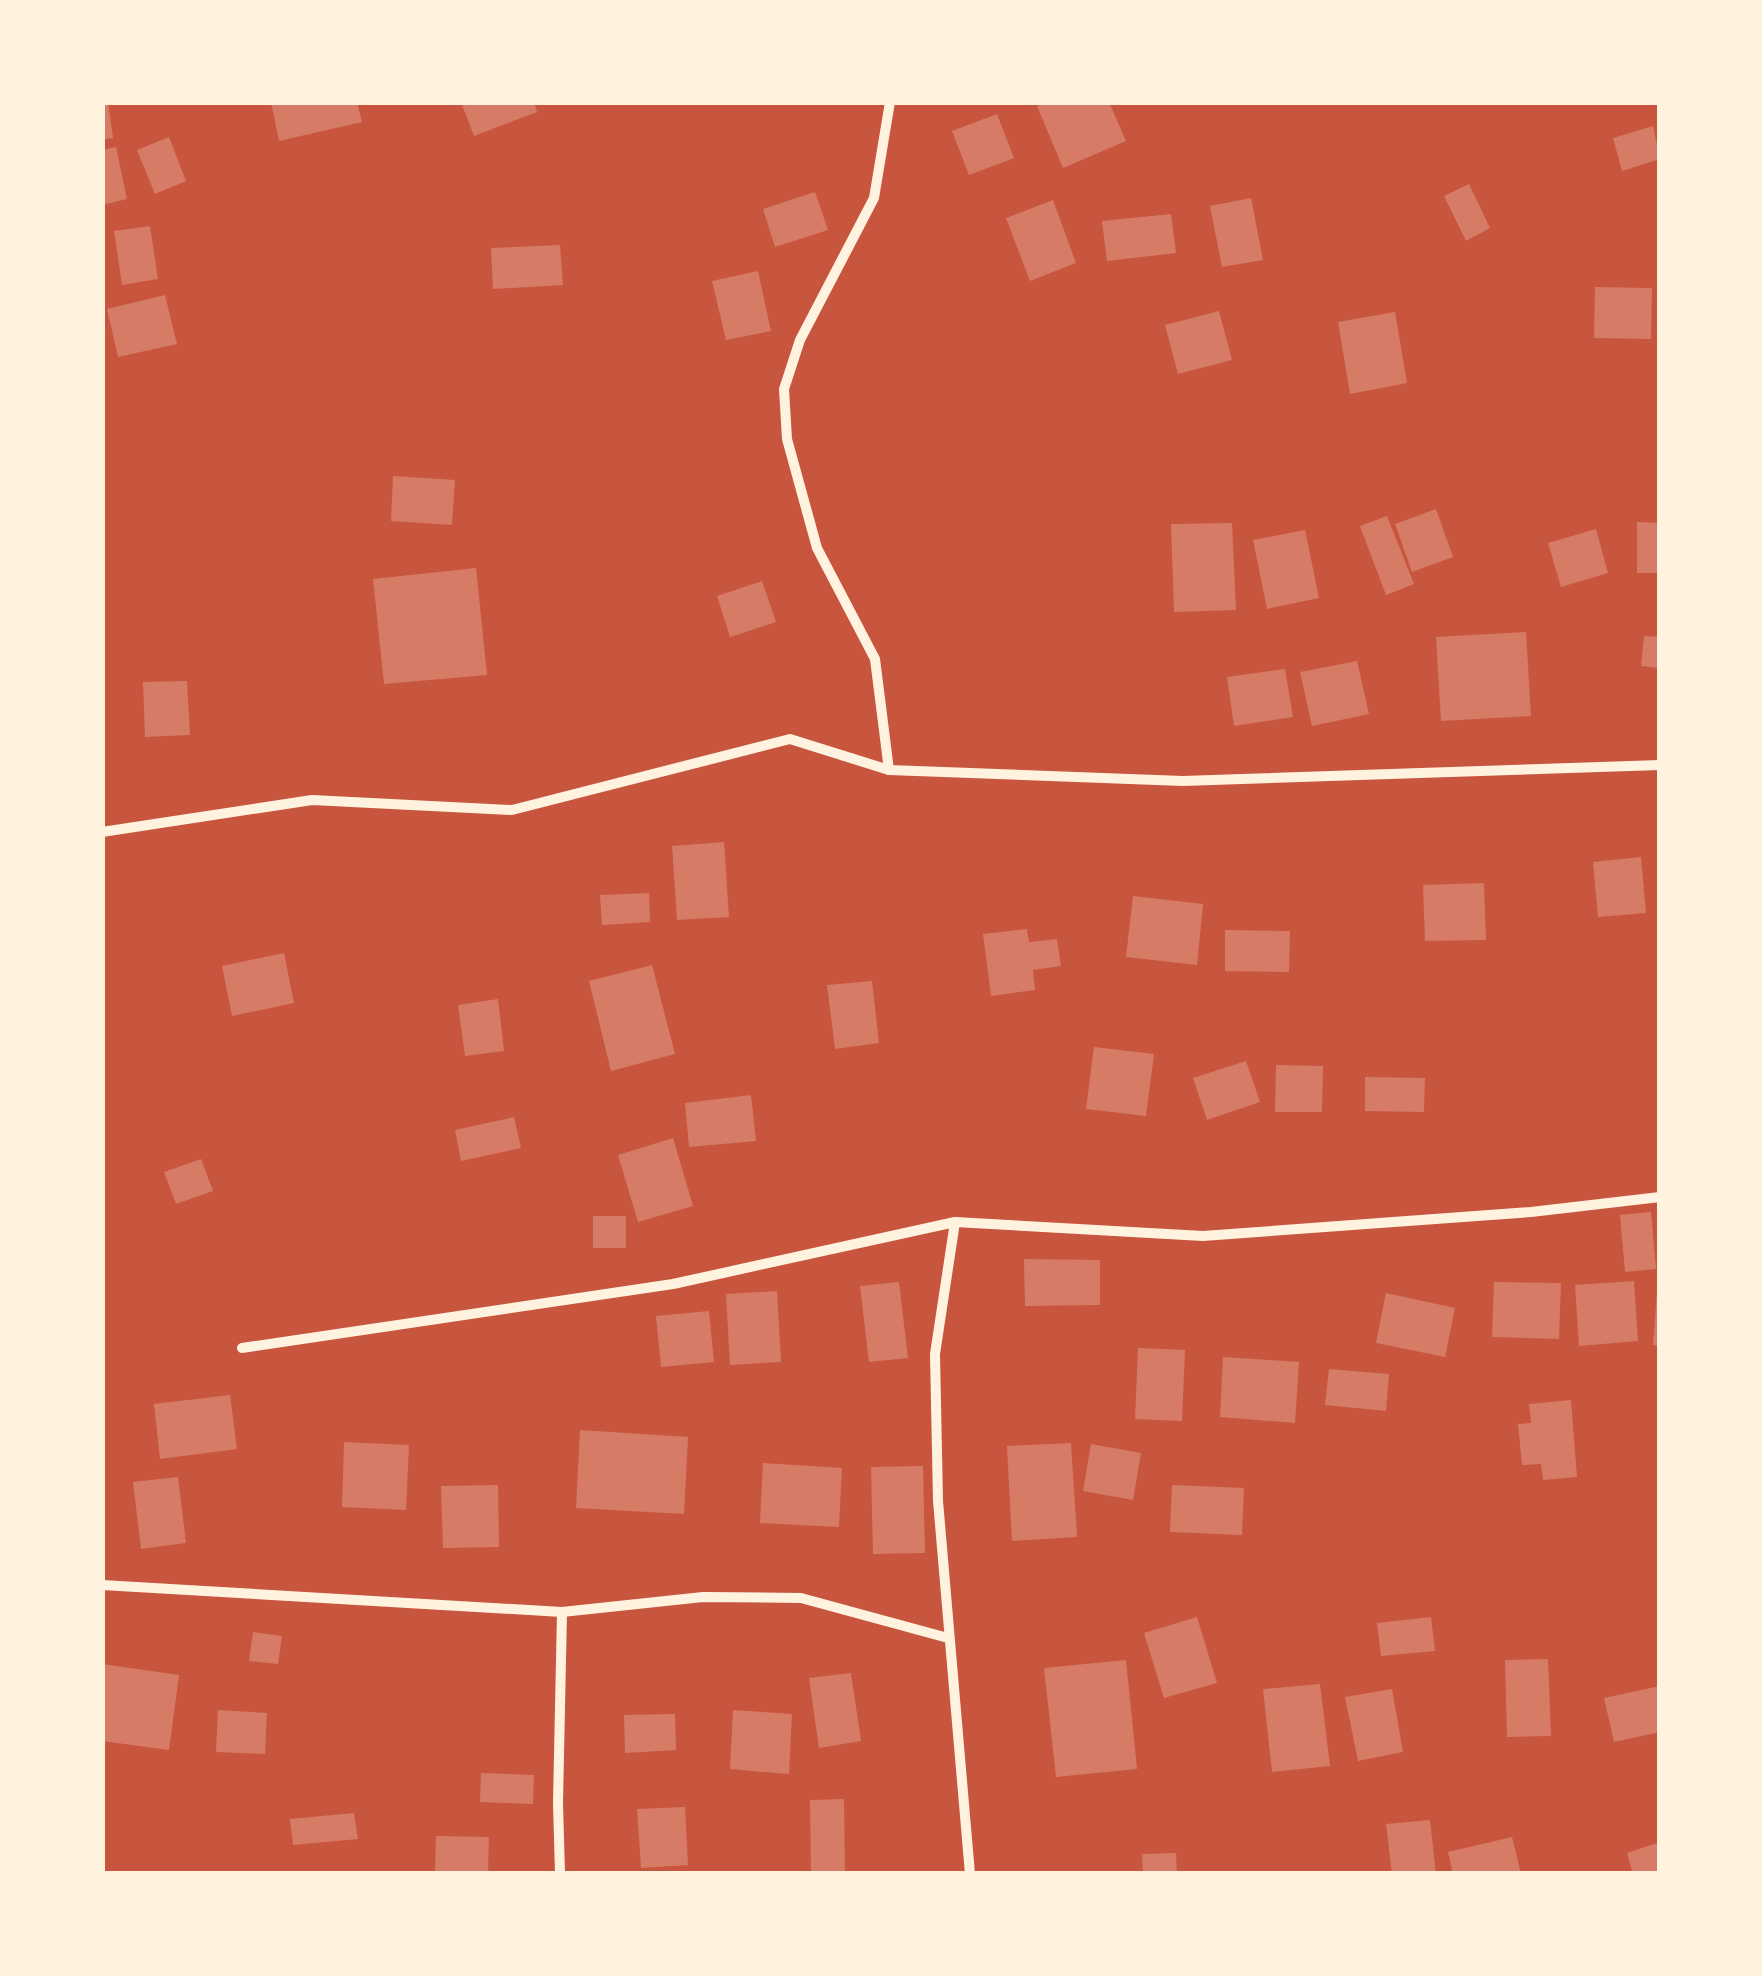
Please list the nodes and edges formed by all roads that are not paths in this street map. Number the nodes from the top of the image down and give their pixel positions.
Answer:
1 (890, 102) edge
2 (1660, 765) edge
3 (889, 770) junction
4 (102, 832) edge
5 (1660, 1197) edge
6 (955, 1222) junction
7 (242, 1348) dead end
8 (102, 1586) edge
9 (562, 1612) junction
10 (948, 1638) junction
11 (560, 1874) edge
12 (970, 1874) edge

1 - 3 street
2 - 3 street
3 - 4 street
5 - 6 street
6 - 7 street
6 - 10 street
8 - 9 street
9 - 10 street
9 - 11 street
10 - 12 street

